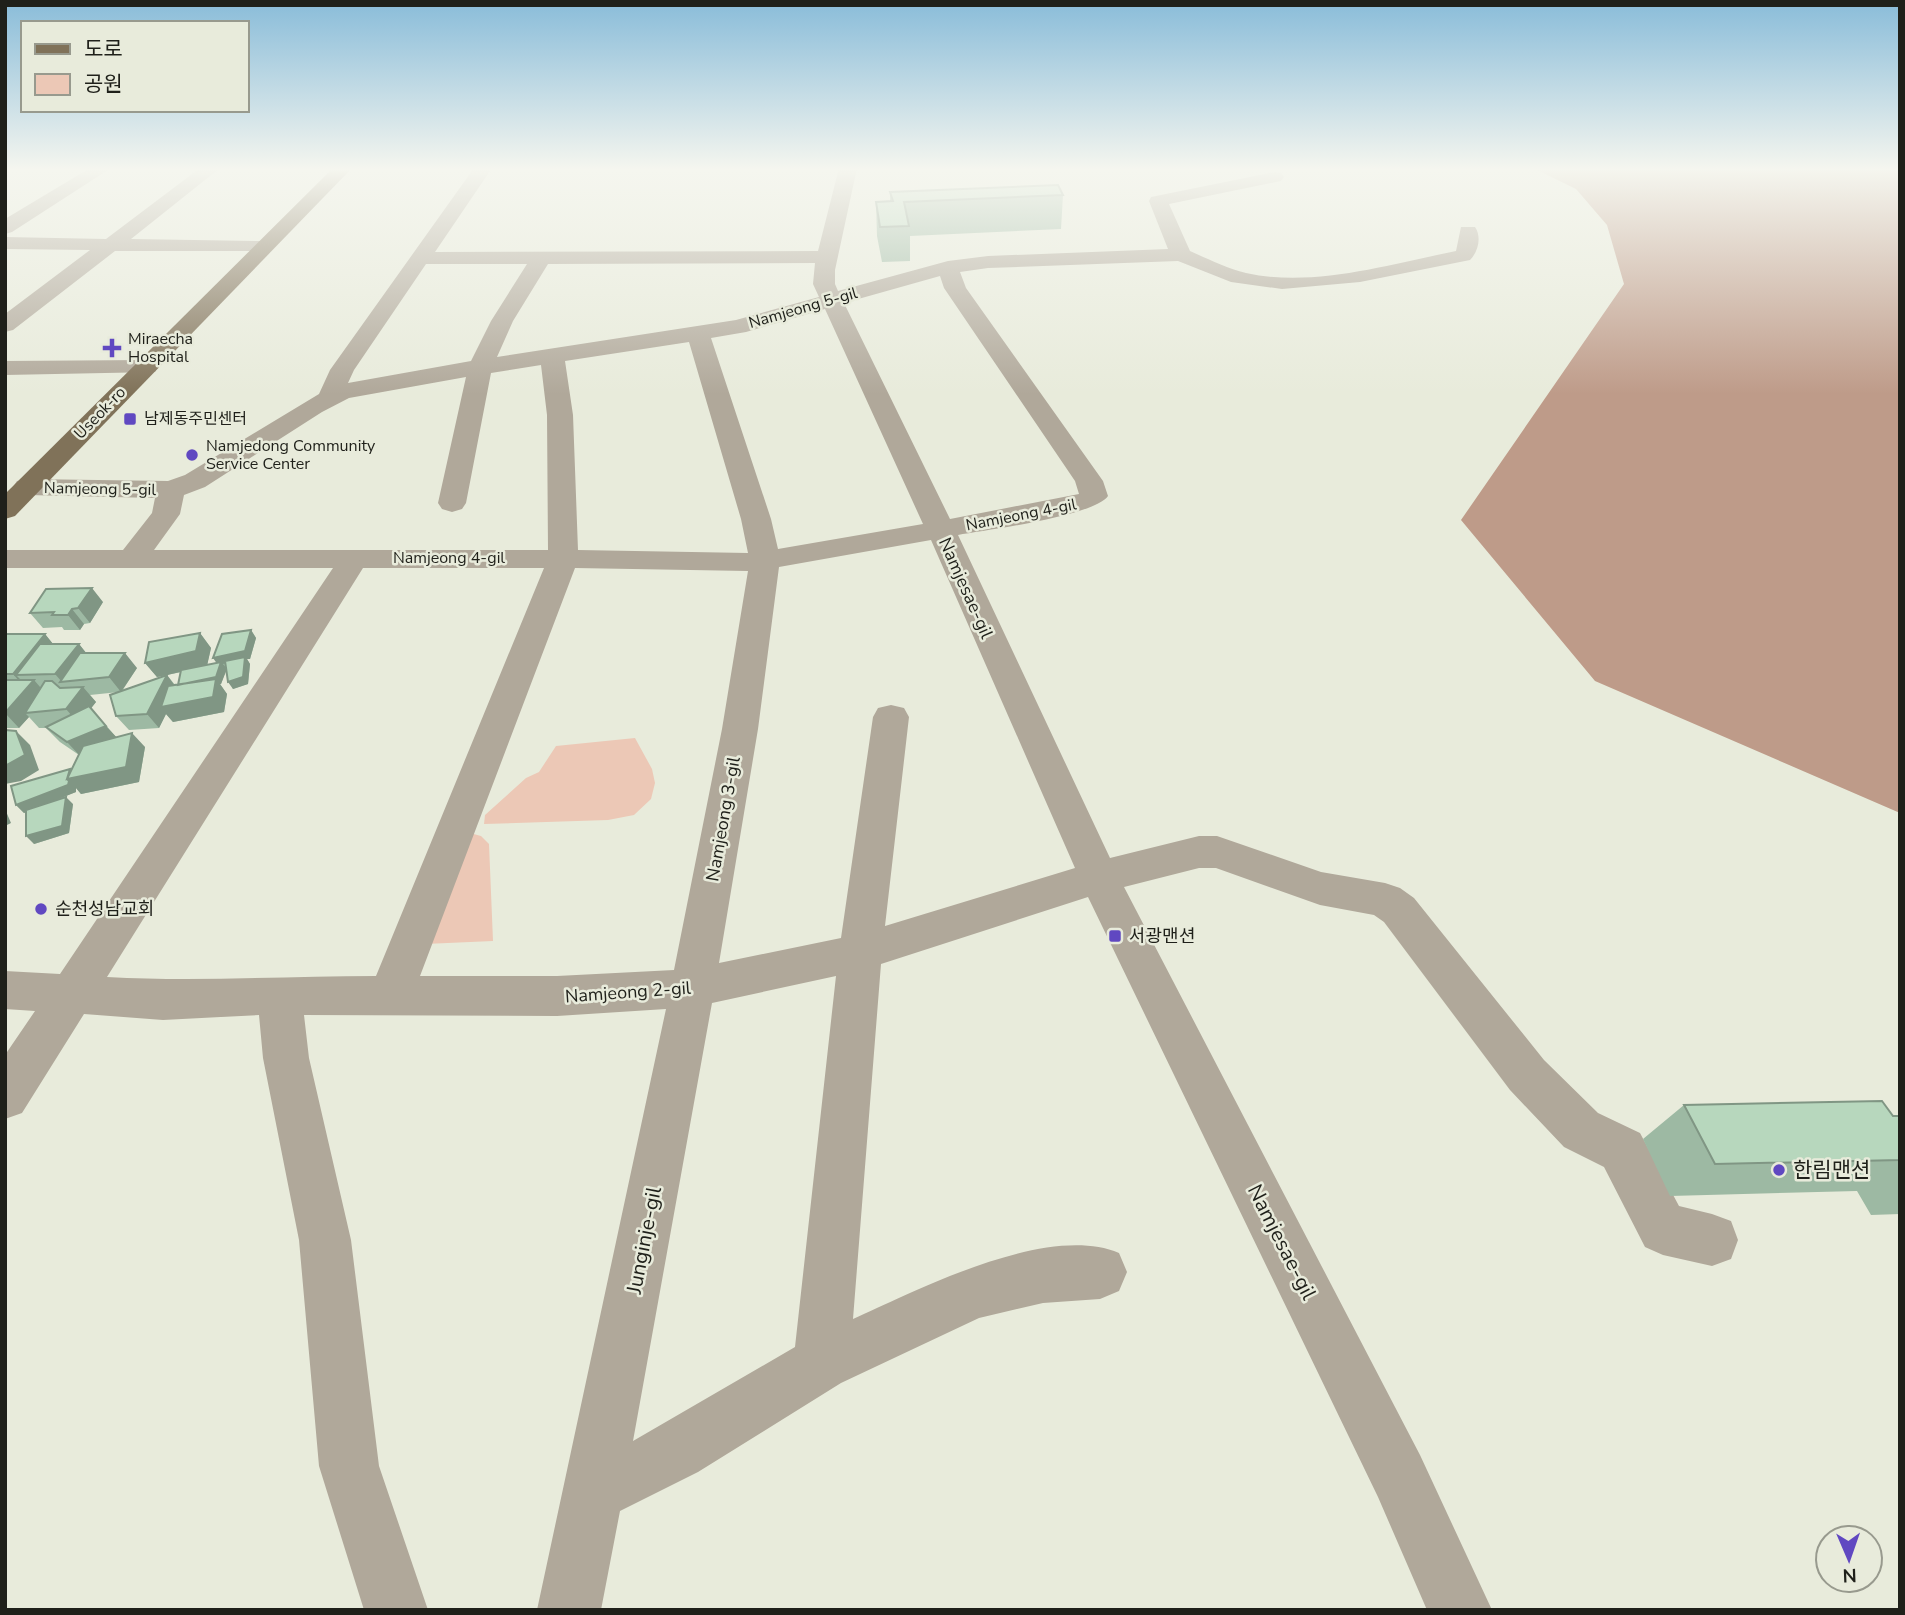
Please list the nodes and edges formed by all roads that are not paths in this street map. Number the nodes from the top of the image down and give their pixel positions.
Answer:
1 (24, 243) edge
2 (266, 243) edge
3 (431, 243) edge
4 (829, 243) edge
5 (1176, 243) edge
6 (1467, 243) edge
7 (107, 245) junction
8 (262, 247) junction
9 (1181, 255) junction
10 (542, 257) junction
11 (780, 257) junction
12 (826, 257) junction
13 (421, 258) junction
14 (948, 267) junction
15 (828, 292) junction
16 (5, 325) edge
17 (698, 333) junction
18 (552, 357) junction
19 (480, 366) junction
20 (146, 367) junction
21 (5, 368) edge
22 (330, 397) junction
23 (27, 487) junction
24 (171, 490) junction
25 (452, 503) dead end
26 (5, 510) edge
27 (940, 530) junction
28 (133, 557) junction
29 (5, 559) edge
30 (354, 559) junction
31 (564, 559) junction
32 (765, 560) junction
33 (891, 717) dead end
34 (1099, 877) junction
35 (860, 952) junction
36 (692, 988) junction
37 (5, 990) edge
38 (71, 994) junction
39 (391, 994) junction
40 (280, 995) junction
41 (5, 1097) edge
42 (1712, 1240) dead end
43 (1100, 1272) dead end
44 (821, 1363) junction
45 (593, 1492) junction
46 (396, 1610) edge
47 (569, 1610) edge
48 (1460, 1610) edge

1 - 7 street
2 - 8 main road, Useok-ro
3 - 13 street
4 - 12 street
5 - 9 street
6 - 9 street
7 - 8 street
7 - 16 street
8 - 20 main road, Useok-ro
9 - 14 street, Namjeong 5-gil
10 - 11 street
10 - 13 street
10 - 19 street
11 - 12 street
11 - 15 street
12 - 15 street
13 - 22 street
14 - 15 street, Namjeong 5-gil
14 - 27 street, Namjeong 4-gil
15 - 17 street, Namjeong 5-gil
15 - 27 street, Namjesae-gil
17 - 18 street, Namjeong 5-gil
17 - 32 street
18 - 19 street, Namjeong 5-gil
18 - 31 street
19 - 22 street, Namjeong 5-gil
19 - 25 street
20 - 21 street
20 - 23 main road, Useok-ro
22 - 24 street, Namjeong 5-gil
23 - 24 street, Namjeong 5-gil
23 - 26 main road, Useok-ro
24 - 28 street
27 - 32 street, Namjeong 4-gil
27 - 34 street, Namjesae-gil
28 - 29 street, Namjeong 4-gil
28 - 30 street, Namjeong 4-gil
30 - 31 street, Namjeong 4-gil
30 - 38 street
31 - 32 street, Namjeong 4-gil
31 - 39 street
32 - 36 street, Namjeong 3-gil
33 - 35 street
34 - 35 street, Namjeong 2-gil
34 - 42 street
34 - 48 street, Namjesae-gil
35 - 36 street, Namjeong 2-gil
35 - 44 street
36 - 39 street, Namjeong 2-gil
36 - 45 street, Junginje-gil
37 - 38 street, Namjeong 2-gil
38 - 40 street, Namjeong 2-gil
38 - 41 street
39 - 40 street, Namjeong 2-gil
40 - 46 street
43 - 44 street
44 - 45 street
45 - 47 street, Junginje-gil

